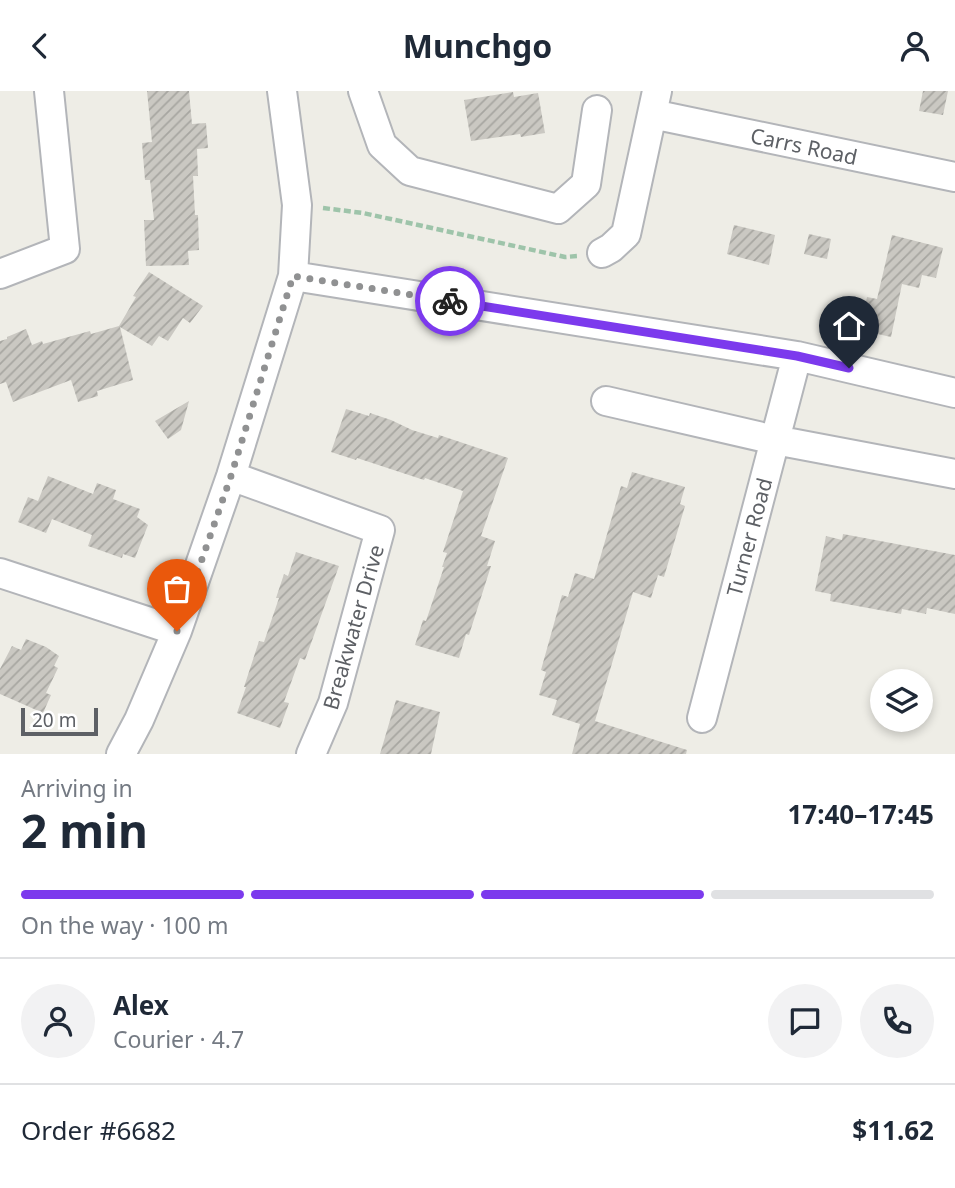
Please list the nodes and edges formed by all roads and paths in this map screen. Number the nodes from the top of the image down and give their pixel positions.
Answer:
1 (48, 91) edge
2 (282, 91) edge
3 (363, 91) edge
4 (655, 102) edge
5 (597, 110) dead end
6 (955, 177) edge
7 (321, 208) dead end
8 (596, 254) joint
9 (0, 274) edge
10 (293, 276) junction
11 (797, 356) junction
12 (955, 393) edge
13 (606, 401) dead end
14 (775, 440) junction
15 (955, 474) edge
16 (231, 476) junction
17 (0, 573) edge
18 (177, 631) junction
19 (702, 718) dead end
20 (121, 754) edge
21 (311, 754) edge

1 - 9 street
2 - 10 street
3 - 5 street
4 - 6 street, Carrs Road
4 - 8 street
7 - 8 path
10 - 11 street
10 - 16 street
11 - 12 street
11 - 14 street, Turner Road
13 - 14 street
14 - 15 street
14 - 19 street, Turner Road
16 - 18 street
16 - 21 street, Breakwater Drive
17 - 18 street
18 - 20 street

